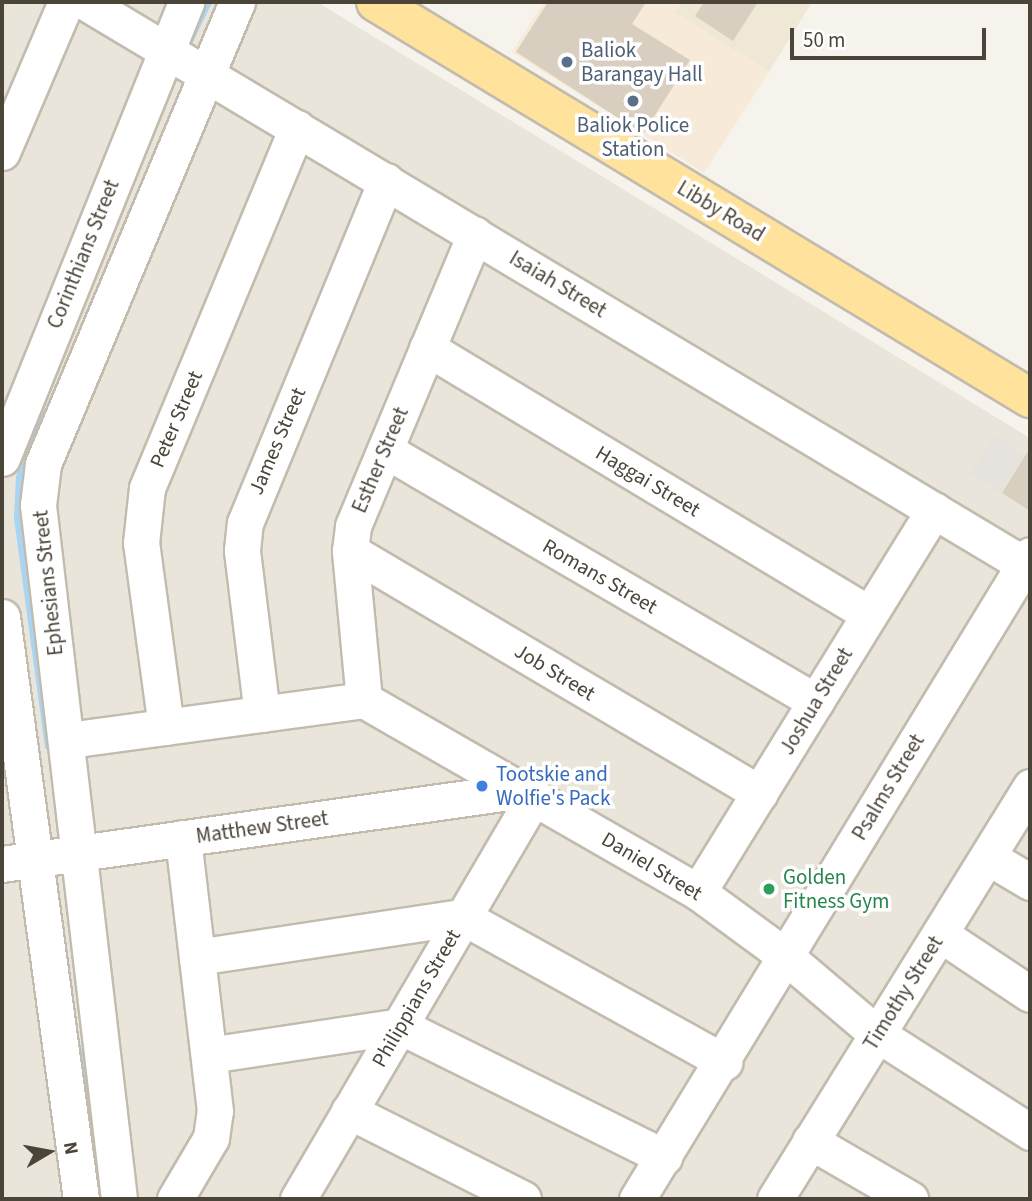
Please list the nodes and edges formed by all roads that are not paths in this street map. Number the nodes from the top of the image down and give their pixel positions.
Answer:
1 (66, 2) edge
2 (85, 2) edge
3 (186, 2) edge
4 (237, 2) edge
5 (376, 2) edge
6 (166, 50) junction
7 (205, 74) junction
8 (297, 128) junction
9 (2, 152) edge
10 (386, 181) junction
11 (475, 234) junction
12 (427, 348) junction
13 (11, 396) edge
14 (1030, 398) edge
15 (385, 450) junction
16 (2, 458) edge
17 (934, 510) junction
18 (350, 551) junction
19 (1028, 562) edge
20 (869, 614) junction
21 (2, 617) edge
22 (364, 700) junction
23 (816, 702) junction
24 (262, 714) junction
25 (166, 727) junction
26 (68, 740) junction
27 (1030, 788) edge
28 (529, 793) junction
29 (760, 793) junction
30 (183, 838) junction
31 (82, 852) junction
32 (988, 857) junction
33 (38, 858) junction
34 (2, 864) edge
35 (1030, 882) edge
36 (698, 892) junction
37 (463, 917) junction
38 (940, 934) junction
39 (785, 956) junction
40 (197, 957) junction
41 (1030, 994) edge
42 (400, 1026) junction
43 (877, 1034) junction
44 (209, 1055) junction
45 (725, 1062) junction
46 (349, 1111) junction
47 (1030, 1132) edge
48 (810, 1141) junction
49 (664, 1157) junction
50 (903, 1198) edge
51 (80, 1199) edge
52 (119, 1199) edge
53 (175, 1199) edge
54 (299, 1199) edge
55 (523, 1199) edge
56 (637, 1199) edge
57 (775, 1199) edge

1 - 9 street
2 - 6 street, Isaiah Street
3 - 6 street, Corinthians Street
4 - 7 street, Ephesians Street
5 - 14 main road, Libby Road
6 - 7 street, Isaiah Street
6 - 13 street, Corinthians Street
7 - 8 street, Isaiah Street
7 - 26 street, Ephesians Street
8 - 10 street, Isaiah Street
8 - 25 street, Peter Street
10 - 11 street, Isaiah Street
10 - 24 street, James Street
11 - 12 street, Esther Street
11 - 17 street, Isaiah Street
12 - 15 street, Esther Street
12 - 20 street, Haggai Street
13 - 16 street, Corinthians Street
15 - 18 street, Esther Street
15 - 23 street, Romans Street
17 - 19 street, Isaiah Street
17 - 20 street, Joshua Street
18 - 22 street, Esther Street
18 - 29 street, Job Street
19 - 39 street, Psalms Street
20 - 23 street, Joshua Street
21 - 33 street
22 - 24 street
22 - 28 street, Daniel Street
23 - 29 street, Joshua Street
24 - 25 street
25 - 26 street
26 - 31 street, Ephesians Street
27 - 32 street, Timothy Street
28 - 30 street, Matthew Street
28 - 36 street, Daniel Street
28 - 37 street, Philippians Street
29 - 36 street, Joshua Street
30 - 31 street, Matthew Street
30 - 40 street
31 - 33 street, Matthew Street
31 - 52 street, Ephesians Street
32 - 35 street
32 - 38 street, Timothy Street
33 - 34 street, Matthew Street
33 - 51 street
36 - 39 street, Daniel Street
37 - 40 street
37 - 42 street, Philippians Street
37 - 45 street
38 - 41 street
38 - 43 street, Timothy Street
39 - 43 street, Daniel Street
39 - 45 street, Psalms Street
40 - 44 street
42 - 44 street
42 - 46 street, Philippians Street
42 - 49 street
43 - 47 street, Daniel Street
43 - 48 street, Timothy Street
44 - 53 street
45 - 49 street, Psalms Street
46 - 54 street, Philippians Street
46 - 55 street
48 - 50 street
48 - 57 street, Timothy Street
49 - 56 street, Psalms Street

